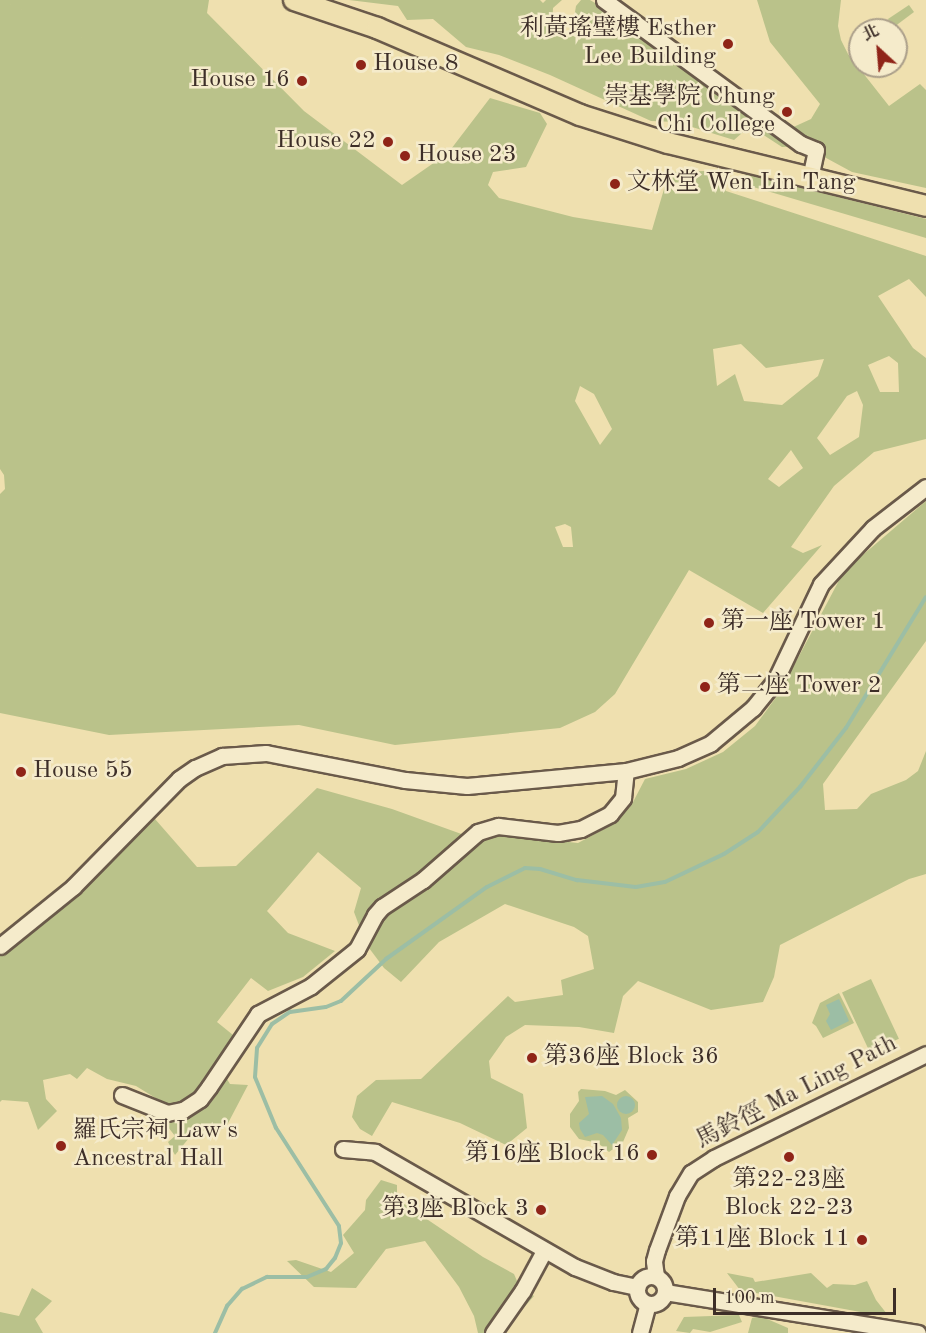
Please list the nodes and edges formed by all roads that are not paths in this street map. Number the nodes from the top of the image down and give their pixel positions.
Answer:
1 (294, 0) edge
2 (604, 0) edge
3 (810, 180) junction
4 (926, 206) edge
5 (926, 487) edge
6 (626, 771) junction
7 (0, 946) edge
8 (926, 1054) edge
9 (122, 1095) dead end
10 (343, 1149) dead end
11 (544, 1251) junction
12 (656, 1276) junction
13 (637, 1287) junction
14 (665, 1292) junction
15 (648, 1304) junction
16 (493, 1333) edge
17 (640, 1333) edge
18 (918, 1333) edge

1 - 3 main road
2 - 3 street
3 - 4 main road
5 - 6 street
6 - 7 street
6 - 9 street
8 - 12 street, 馬鈴徑 Ma Ling Path
10 - 11 street
11 - 13 street
11 - 16 street
12 - 13 street
12 - 14 street
13 - 15 street
14 - 15 street
14 - 18 street
15 - 17 street

